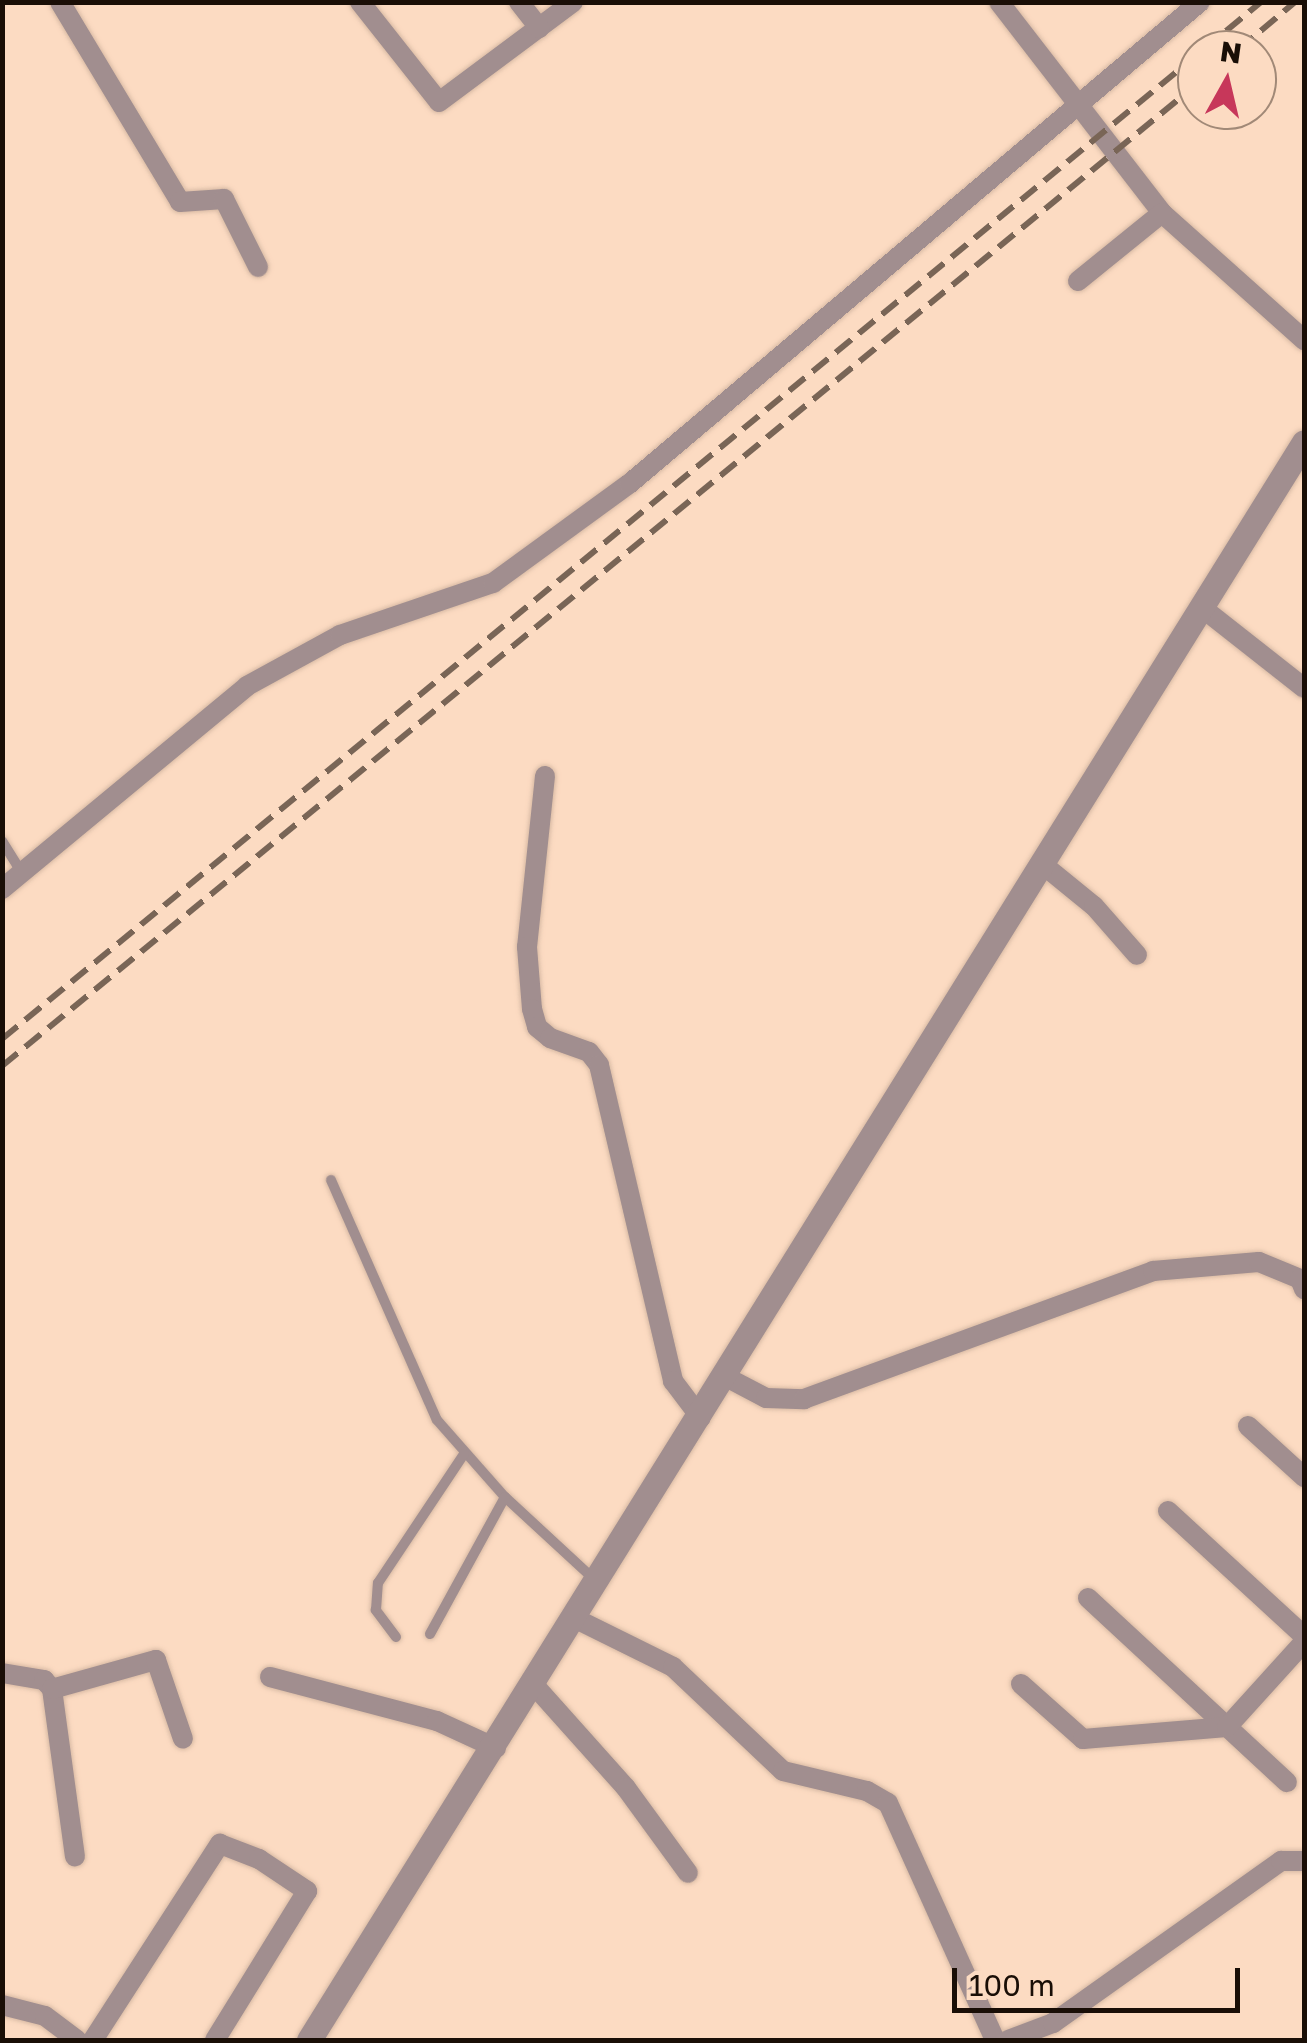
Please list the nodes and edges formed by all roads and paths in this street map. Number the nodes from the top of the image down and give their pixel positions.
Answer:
1 (60, 2) edge
2 (360, 2) edge
3 (519, 2) edge
4 (573, 2) edge
5 (998, 2) edge
6 (1200, 2) edge
7 (540, 28) junction
8 (1081, 103) junction
9 (1162, 213) junction
10 (258, 267) dead end
11 (1078, 280) dead end
12 (1304, 340) edge
13 (1304, 442) edge
14 (1205, 610) junction
15 (1304, 688) edge
16 (545, 776) dead end
17 (2, 841) edge
18 (1041, 862) junction
19 (22, 873) junction
20 (2, 889) edge
21 (1136, 955) dead end
22 (332, 1180) dead end
23 (1259, 1262) junction
24 (1304, 1267) edge
25 (1304, 1289) edge
26 (726, 1377) junction
27 (701, 1418) junction
28 (1248, 1426) dead end
29 (464, 1454) junction
30 (1304, 1477) edge
31 (505, 1497) junction
32 (1168, 1512) dead end
33 (599, 1582) junction
34 (1088, 1598) dead end
35 (576, 1619) junction
36 (430, 1634) dead end
37 (396, 1637) dead end
38 (1304, 1639) edge
39 (2, 1673) edge
40 (270, 1677) dead end
41 (1021, 1684) dead end
42 (534, 1685) junction
43 (52, 1690) junction
44 (1227, 1727) junction
45 (183, 1740) dead end
46 (496, 1748) junction
47 (1287, 1782) dead end
48 (74, 1856) dead end
49 (1304, 1861) edge
50 (688, 1873) dead end
51 (2, 2005) edge
52 (77, 2040) edge
53 (93, 2040) edge
54 (215, 2040) edge
55 (308, 2040) edge
56 (995, 2040) edge
57 (1008, 2040) edge

1 - 10 street
2 - 7 street
3 - 7 street
4 - 7 street
5 - 8 street
6 - 8 street
8 - 9 street
8 - 19 street
9 - 11 street
9 - 12 street
13 - 14 street
14 - 15 street
14 - 18 street
16 - 27 street
17 - 19 lane
18 - 21 street
18 - 26 street
19 - 20 street
22 - 29 lane
23 - 24 street
23 - 25 street
23 - 26 street
26 - 27 street
27 - 33 street
28 - 30 street
29 - 31 lane
29 - 37 lane
31 - 33 lane
31 - 36 lane
32 - 38 street
33 - 35 street
34 - 44 street
35 - 42 street
35 - 56 street
38 - 44 street
39 - 43 street
40 - 46 street
41 - 44 street
42 - 46 street
42 - 50 street
43 - 45 street
43 - 48 street
44 - 47 street
46 - 55 street
49 - 57 street
51 - 52 street
53 - 54 street

